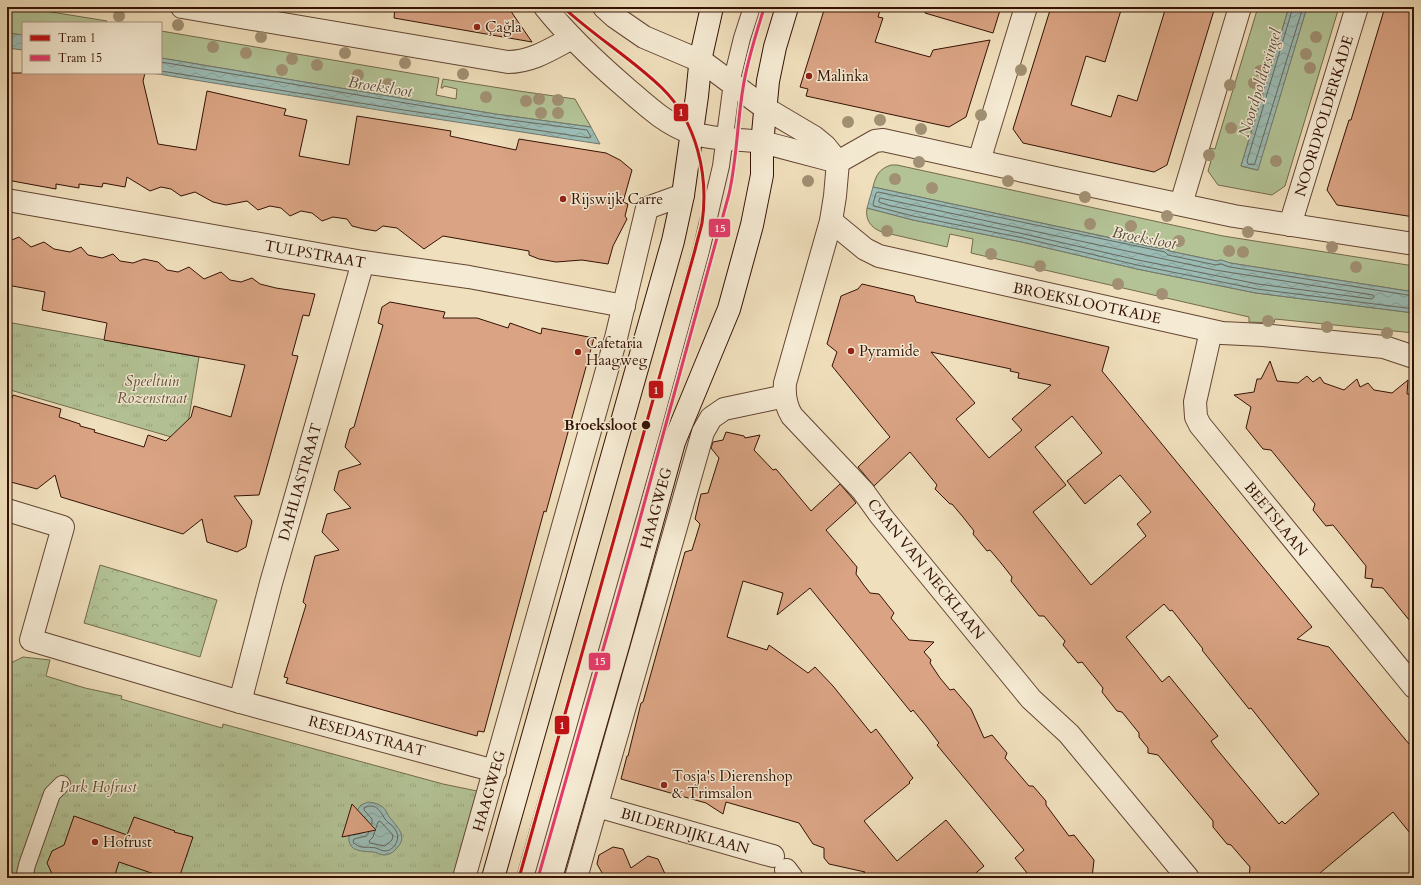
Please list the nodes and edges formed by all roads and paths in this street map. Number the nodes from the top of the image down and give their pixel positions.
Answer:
1 (182, 7) edge
2 (545, 7) edge
3 (604, 7) edge
4 (712, 7) edge
5 (752, 7) edge
6 (787, 7) edge
7 (1026, 7) edge
8 (1240, 7) edge
9 (1357, 7) edge
10 (572, 38) junction
11 (700, 61) junction
12 (731, 83) junction
13 (765, 108) junction
14 (692, 133) junction
15 (725, 138) junction
16 (762, 142) junction
17 (979, 161) junction
18 (838, 162) junction
19 (683, 195) junction
20 (7, 200) edge
21 (1181, 204) junction
22 (831, 221) junction
23 (1290, 225) junction
24 (1414, 244) edge
25 (363, 262) junction
26 (624, 306) junction
27 (1211, 331) junction
28 (1414, 357) edge
29 (785, 396) junction
30 (7, 510) edge
31 (1414, 687) edge
32 (240, 702) junction
33 (495, 771) junction
34 (62, 784) dead end
35 (597, 806) junction
36 (784, 868) edge
37 (24, 878) edge
38 (464, 878) edge
39 (493, 878) edge
40 (525, 878) edge
41 (551, 878) edge
42 (576, 878) edge
43 (1188, 878) edge

1 - 10 street
2 - 10 street
3 - 11 street
4 - 11 street, HAAGWEG
5 - 12 lane, HAAGWEG
6 - 13 street, HAAGWEG
7 - 17 street
8 - 21 street
9 - 23 street, NOORDPOLDERKADE
10 - 14 street
11 - 12 street
11 - 14 street, HAAGWEG
12 - 13 street
12 - 15 lane, HAAGWEG
13 - 16 street, HAAGWEG
13 - 18 street
14 - 15 street
14 - 19 street, HAAGWEG
15 - 16 street
15 - 40 lane, HAAGWEG
16 - 18 street
16 - 41 street, HAAGWEG
17 - 18 street
17 - 21 street
18 - 22 street
19 - 26 street, HAAGWEG
19 - 39 street, HAAGWEG
20 - 25 street, TULPSTRAAT
21 - 23 street
22 - 27 street, BROEKSLOOTKADE
22 - 29 street, CAAN VAN NECKLAAN
23 - 24 street
25 - 26 street, TULPSTRAAT
25 - 32 street, DAHLIASTRAAT
26 - 33 street, HAAGWEG
27 - 28 street, BROEKSLOOTKADE
27 - 31 street, BEETSLAAN
29 - 35 street, HAAGWEG
29 - 43 street, CAAN VAN NECKLAAN
30 - 32 street, RESEDASTRAAT
32 - 33 street, RESEDASTRAAT
33 - 38 street, HAAGWEG
34 - 37 lane
35 - 36 street, BILDERDIJKLAAN
35 - 42 street, HAAGWEG

